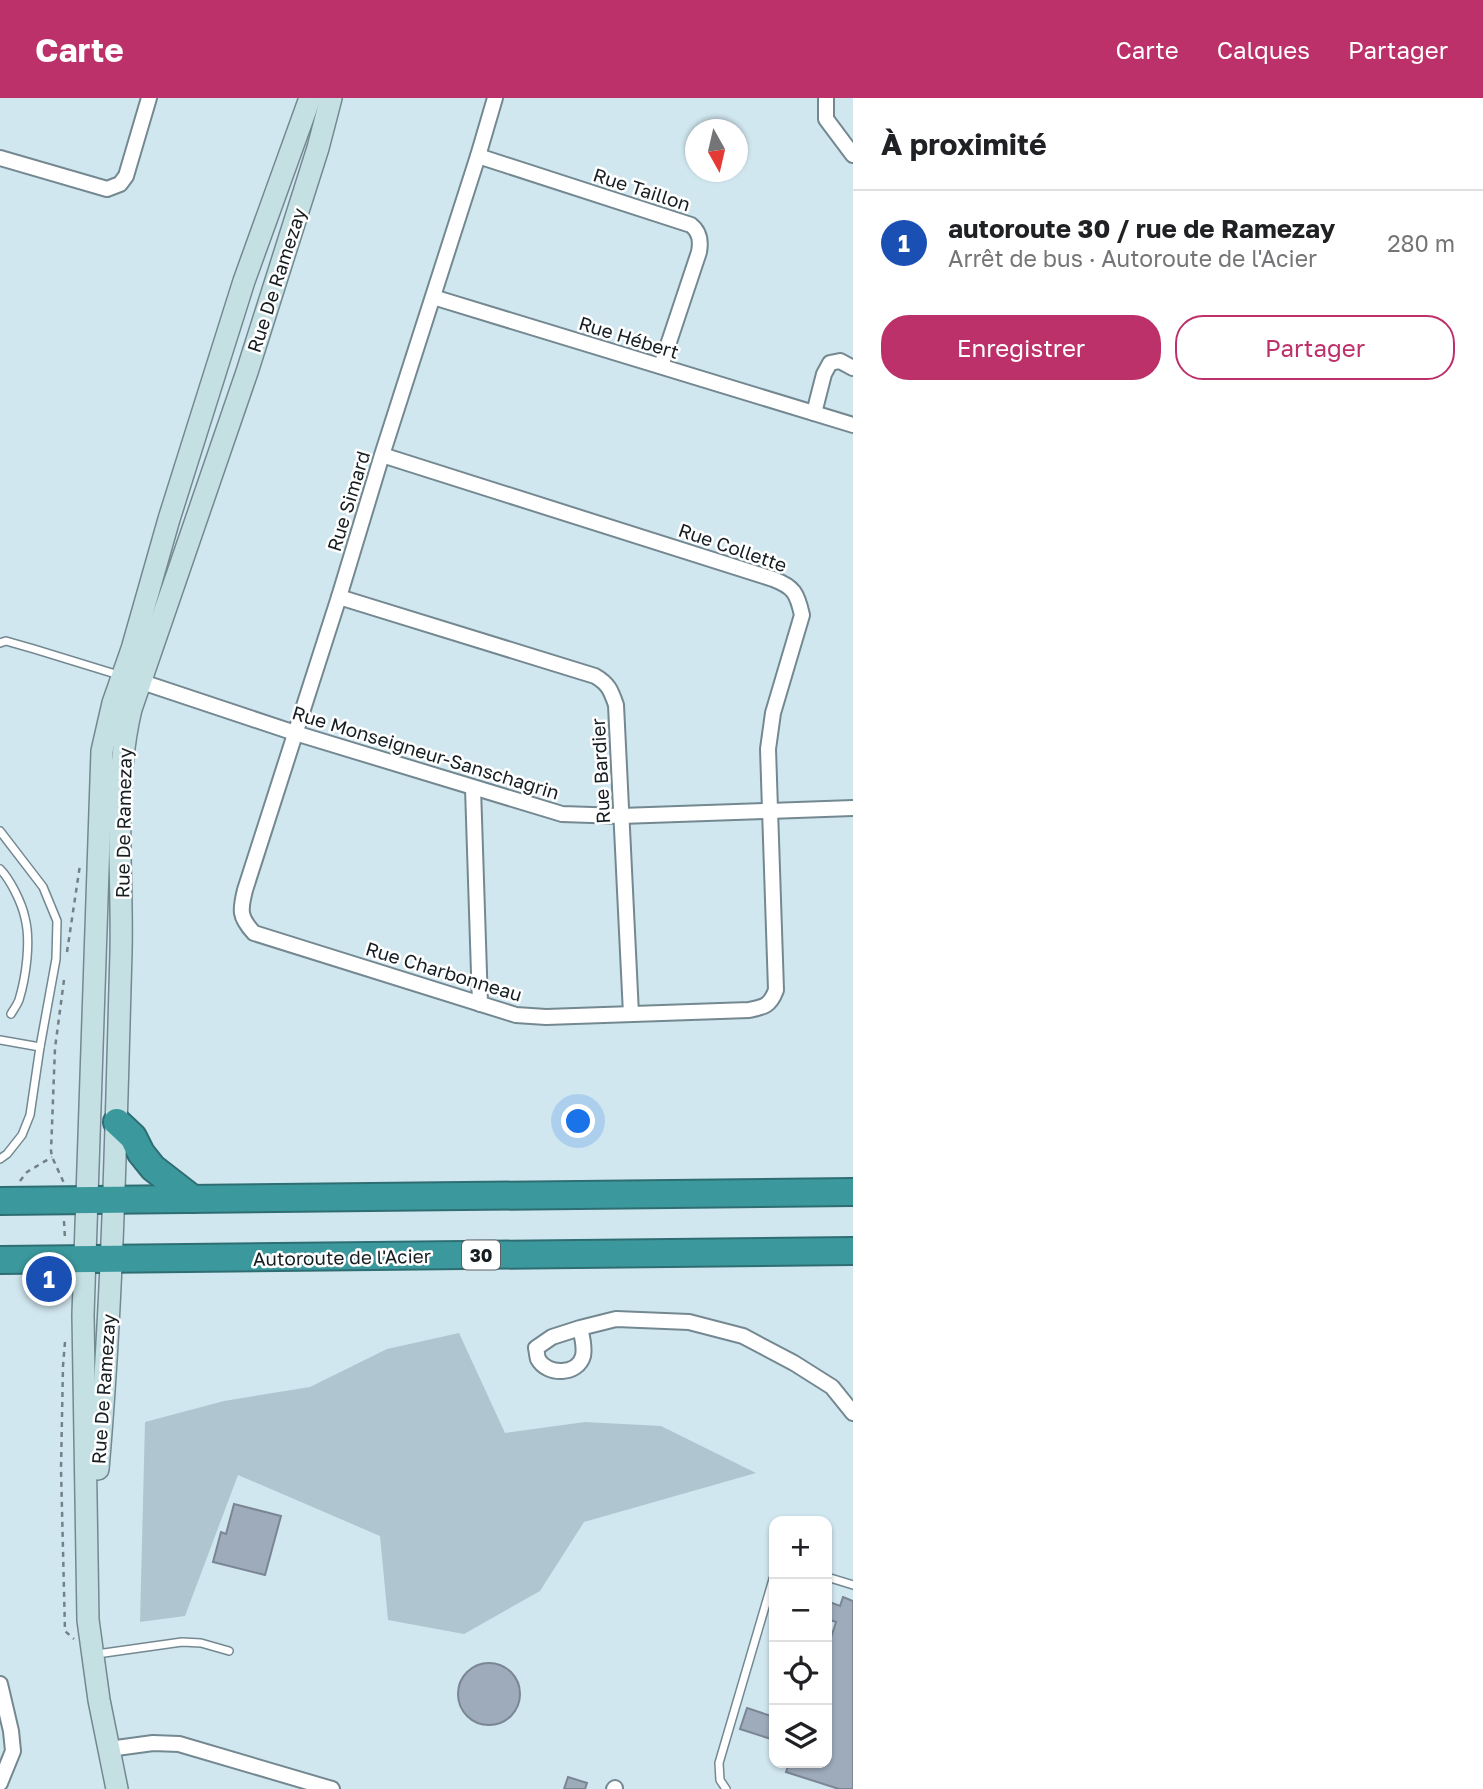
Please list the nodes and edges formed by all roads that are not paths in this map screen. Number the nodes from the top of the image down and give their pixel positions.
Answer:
1 (149, 98) edge
2 (310, 98) edge
3 (331, 98) edge
4 (495, 98) edge
5 (826, 98) edge
6 (853, 155) edge
7 (478, 156) junction
8 (0, 158) edge
9 (254, 257) junction
10 (281, 264) junction
11 (433, 297) junction
12 (661, 366) junction
13 (853, 368) edge
14 (814, 413) junction
15 (853, 425) edge
16 (382, 455) junction
17 (188, 457) junction
18 (217, 464) junction
19 (339, 597) junction
20 (0, 643) edge
21 (132, 679) junction
22 (295, 733) junction
23 (473, 788) junction
24 (853, 808) edge
25 (768, 811) junction
26 (621, 816) junction
27 (0, 831) edge
28 (0, 869) edge
29 (242, 917) joint
30 (772, 1000) joint
31 (480, 1004) junction
32 (11, 1014) dead end
33 (631, 1014) junction
34 (0, 1041) edge
35 (40, 1047) junction
36 (117, 1122) junction
37 (0, 1158) edge
38 (853, 1192) edge
39 (10, 1195) edge
40 (193, 1199) junction
41 (82, 1200) junction
42 (853, 1251) edge
43 (97, 1259) junction
44 (0, 1261) edge
45 (580, 1328) dead end
46 (853, 1413) edge
47 (773, 1579) edge
48 (832, 1579) edge
49 (853, 1586) edge
50 (229, 1651) dead end
51 (92, 1655) junction
52 (0, 1684) edge
53 (109, 1749) junction
54 (0, 1783) edge
55 (117, 1789) edge
56 (332, 1789) edge
57 (726, 1789) edge

1 - 8 street
2 - 9 street, Rue De Ramezay
3 - 10 street, Rue De Ramezay
4 - 7 street, Rue Simard
5 - 6 street
7 - 11 street, Rue Simard
7 - 12 street, Rue Taillon
9 - 10 street
9 - 17 street, Rue De Ramezay
10 - 18 street, Rue De Ramezay
11 - 12 street, Rue Hébert
11 - 16 street, Rue Simard
12 - 14 street, Rue Hébert
13 - 14 street
14 - 15 street, Rue Hébert
16 - 19 street, Rue Simard
16 - 25 street, Rue Collette
17 - 18 street
17 - 21 street, Rue De Ramezay
18 - 21 street, Rue De Ramezay
19 - 22 street, Rue Simard
19 - 26 street, Rue Bardier
20 - 21 lane
21 - 22 street, Rue Monseigneur-Sanschagrin
21 - 36 street, Rue De Ramezay
21 - 41 street, Rue De Ramezay
22 - 23 street, Rue Monseigneur-Sanschagrin
22 - 29 street, Rue Simard
23 - 26 street, Rue Monseigneur-Sanschagrin
23 - 31 street
24 - 25 street, Rue Monseigneur-Sanschagrin
25 - 26 street, Rue Monseigneur-Sanschagrin
25 - 30 street, Rue Collette
26 - 33 street, Rue Bardier
27 - 35 lane
28 - 32 lane
29 - 31 street, Rue Charbonneau
30 - 33 street, Rue Charbonneau
31 - 33 street, Rue Charbonneau
34 - 35 lane
35 - 37 lane
36 - 40 highway
36 - 41 street, Rue De Ramezay
38 - 40 highway
39 - 41 highway
40 - 41 highway
41 - 43 street, Rue De Ramezay
42 - 43 highway, Autoroute de l'Acier / 30
43 - 44 highway, Autoroute de l'Acier / 30
43 - 51 street, Rue De Ramezay
45 - 46 street
47 - 57 lane
48 - 49 lane
50 - 51 lane
51 - 53 street, Rue De Ramezay
52 - 54 street
53 - 55 street, Rue De Ramezay
53 - 56 street

